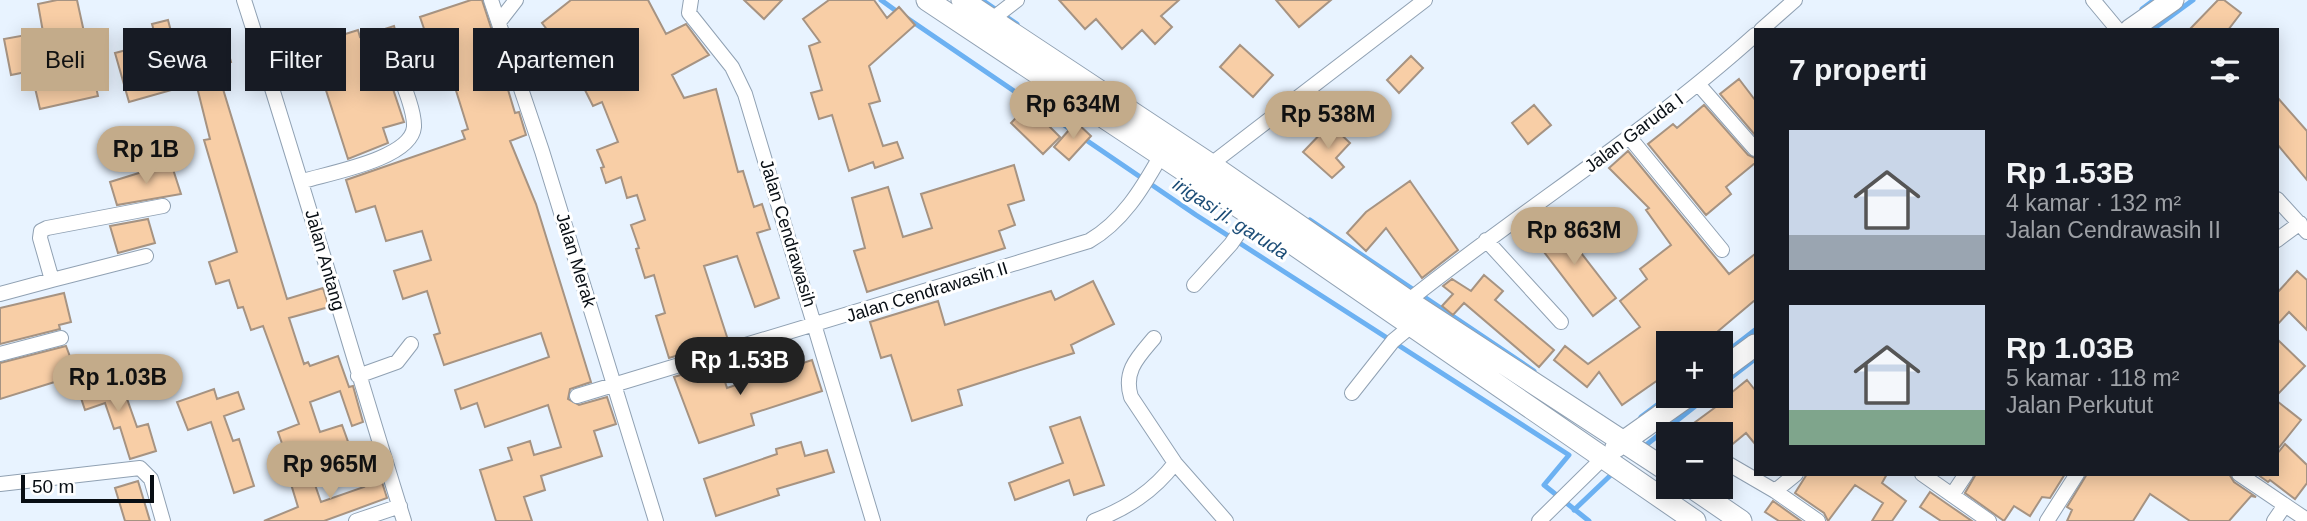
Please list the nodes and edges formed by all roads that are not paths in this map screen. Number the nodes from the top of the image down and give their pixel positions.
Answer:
1 (244, 0) edge
2 (491, 0) edge
3 (516, 0) edge
4 (691, 0) edge
5 (927, 0) edge
6 (962, 0) edge
7 (1017, 0) edge
8 (1424, 0) edge
9 (1795, 0) edge
10 (2093, 0) edge
11 (2173, 0) edge
12 (990, 20) junction
13 (499, 22) junction
14 (1763, 28) edge
15 (2116, 28) edge
16 (2133, 28) edge
17 (1754, 36) edge
18 (1699, 85) junction
19 (404, 91) edge
20 (1630, 138) junction
21 (1754, 148) edge
22 (1160, 157) junction
23 (1210, 164) junction
24 (1194, 179) junction
25 (303, 181) junction
26 (2279, 201) edge
27 (163, 206) dead end
28 (1251, 215) junction
29 (2303, 228) edge
30 (2279, 239) edge
31 (1486, 240) junction
32 (1722, 250) dead end
33 (146, 256) dead end
34 (52, 280) junction
35 (1194, 285) dead end
36 (0, 294) edge
37 (1408, 301) junction
38 (1561, 322) dead end
39 (817, 326) junction
40 (1410, 327) junction
41 (61, 338) dead end
42 (1154, 338) dead end
43 (411, 344) dead end
44 (1754, 346) edge
45 (0, 354) edge
46 (1733, 361) edge
47 (358, 376) junction
48 (614, 386) junction
49 (1352, 393) dead end
50 (578, 396) dead end
51 (1672, 408) edge
52 (1654, 421) joint
53 (1623, 441) junction
54 (1603, 458) junction
55 (1175, 463) junction
56 (1656, 463) edge
57 (1733, 467) edge
58 (1793, 476) edge
59 (1925, 476) edge
60 (1965, 476) edge
61 (2076, 476) edge
62 (2242, 476) edge
63 (0, 484) edge
64 (1774, 491) junction
65 (1952, 495) junction
66 (1709, 499) edge
67 (2285, 505) junction
68 (402, 514) edge
69 (2307, 520) edge
70 (163, 521) edge
71 (356, 521) edge
72 (656, 521) edge
73 (873, 521) edge
74 (1094, 521) edge
75 (1226, 521) edge
76 (1539, 521) edge
77 (1695, 521) edge
78 (1741, 521) edge
79 (1818, 521) edge
80 (1989, 521) edge
81 (2046, 521) edge
82 (2274, 521) edge

1 - 25 street, Jalan Antang
2 - 13 street, Jalan Merak
3 - 13 street
4 - 39 street, Jalan Cendrawasih
5 - 22 main road
6 - 12 main road
7 - 12 street
8 - 23 street
9 - 14 street
10 - 15 street
11 - 16 main road
12 - 23 main road
13 - 48 street, Jalan Merak
17 - 18 street, Jalan Garuda I
18 - 20 street, Jalan Garuda I
18 - 21 street
19 - 25 street
20 - 31 street, Jalan Garuda I
20 - 32 street
22 - 24 main road
22 - 39 street, Jalan Cendrawasih II
23 - 24 street
23 - 37 main road
24 - 28 main road
25 - 47 street, Jalan Antang
26 - 29 street
27 - 34 street
28 - 35 street
28 - 40 main road
29 - 30 street
31 - 37 street, Jalan Garuda I
31 - 38 street
33 - 34 street
34 - 36 street
37 - 53 main road
39 - 48 street, Jalan Cendrawasih II
39 - 73 street, Jalan Cendrawasih
40 - 49 street
40 - 54 main road
41 - 45 street
42 - 55 street
43 - 47 street
44 - 46 main road
47 - 68 street, Jalan Antang
48 - 50 street, Jalan Cendrawasih II
48 - 72 street, Jalan Merak
51 - 52 main road
52 - 53 main road
53 - 54 main road
53 - 56 main road
54 - 76 street
54 - 77 main road
55 - 74 street
55 - 75 street
57 - 64 street
58 - 64 street
59 - 65 street
60 - 65 street
61 - 81 street
62 - 67 street
63 - 70 street
64 - 79 street
65 - 80 street
66 - 78 main road
67 - 69 street
67 - 82 street
68 - 71 street

